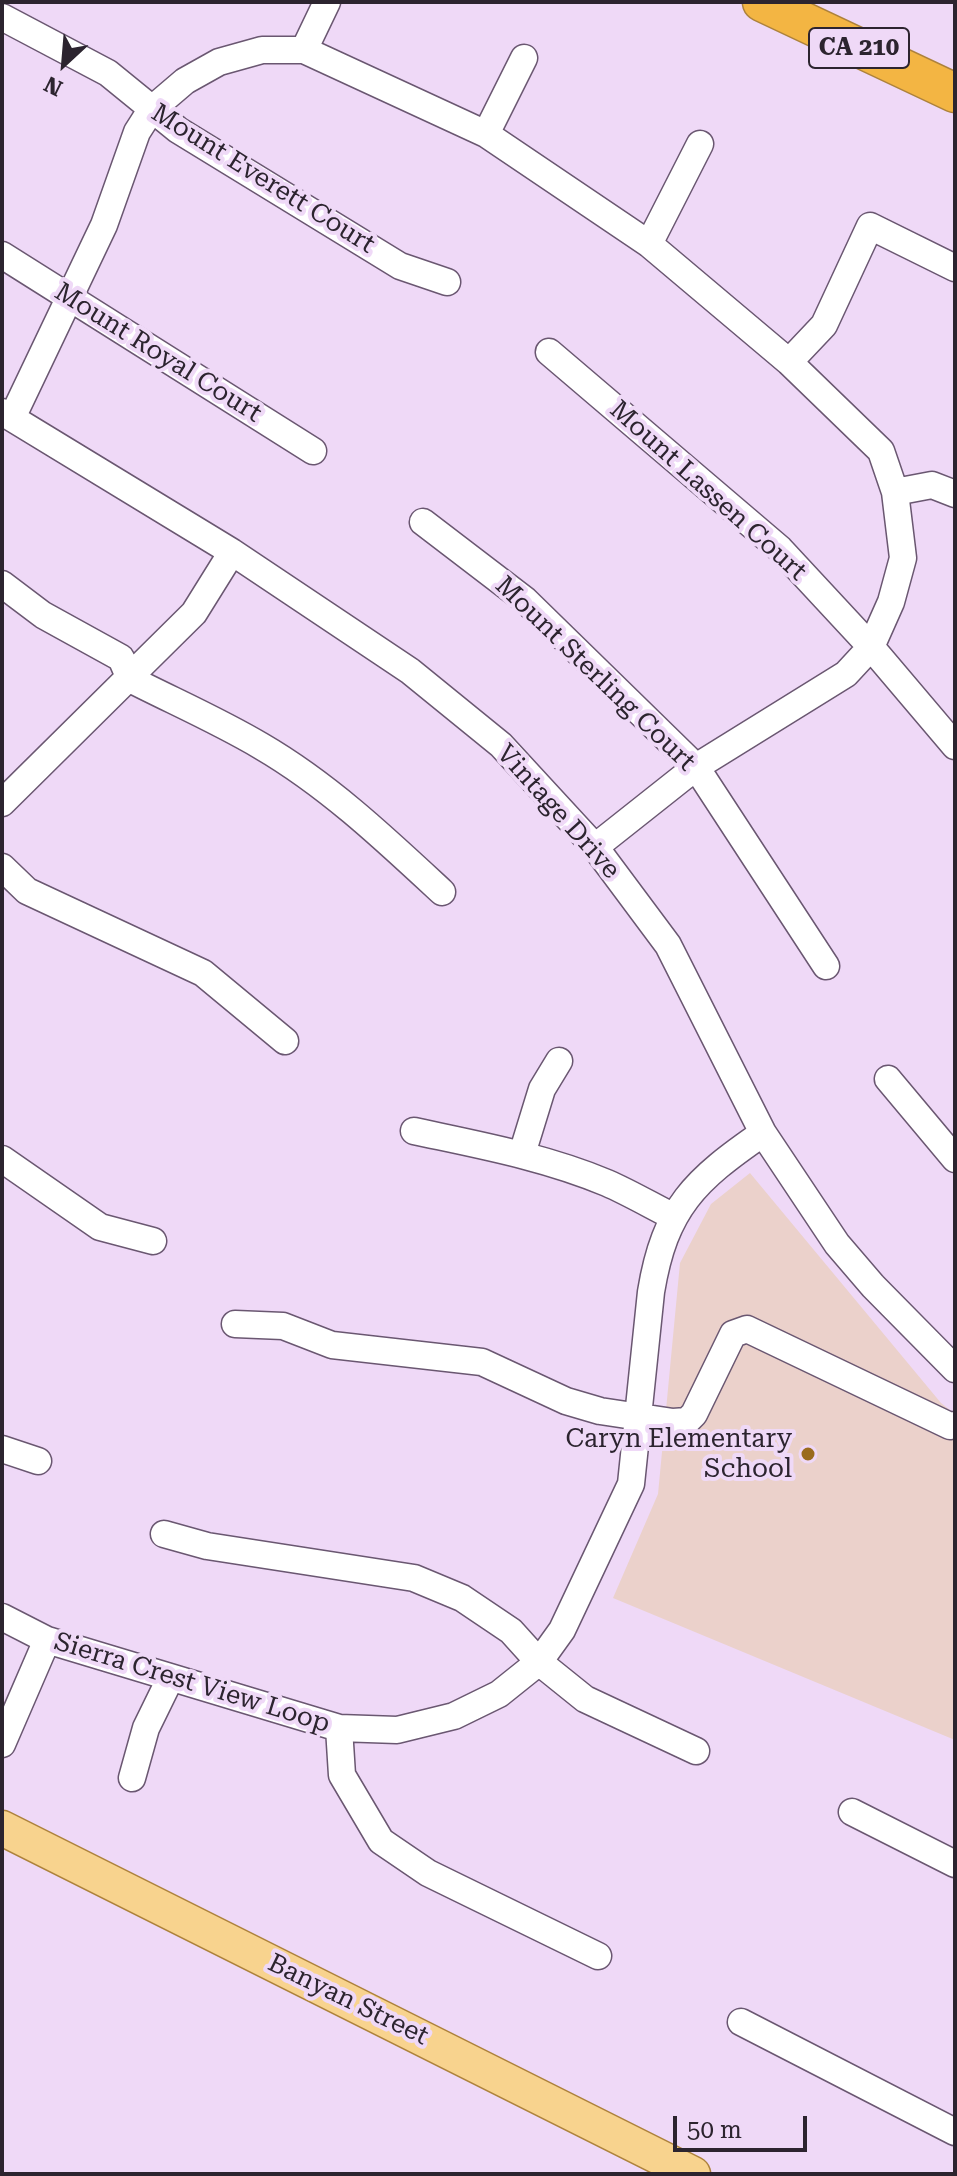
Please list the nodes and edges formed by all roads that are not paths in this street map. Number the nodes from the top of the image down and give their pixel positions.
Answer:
1 (327, 2) edge
2 (762, 2) edge
3 (2, 17) edge
4 (304, 50) junction
5 (524, 58) dead end
6 (955, 93) edge
7 (151, 110) junction
8 (486, 134) junction
9 (700, 144) dead end
10 (649, 244) junction
11 (2, 255) edge
12 (955, 268) edge
13 (447, 282) dead end
14 (70, 298) junction
15 (549, 352) dead end
16 (789, 362) junction
17 (7, 415) edge
18 (313, 451) dead end
19 (895, 492) junction
20 (955, 494) edge
21 (423, 522) dead end
22 (232, 552) junction
23 (2, 584) edge
24 (871, 647) junction
25 (130, 679) junction
26 (955, 746) edge
27 (696, 767) junction
28 (2, 803) edge
29 (595, 847) junction
30 (2, 867) edge
31 (442, 892) dead end
32 (826, 966) dead end
33 (285, 1041) dead end
34 (559, 1061) dead end
35 (888, 1079) dead end
36 (414, 1131) dead end
37 (763, 1133) junction
38 (522, 1154) junction
39 (2, 1159) edge
40 (955, 1159) edge
41 (674, 1217) junction
42 (153, 1241) dead end
43 (235, 1324) dead end
44 (955, 1369) edge
45 (637, 1416) junction
46 (955, 1425) edge
47 (2, 1449) edge
48 (38, 1461) dead end
49 (164, 1534) dead end
50 (2, 1617) edge
51 (47, 1640) junction
52 (539, 1662) junction
53 (170, 1679) junction
54 (339, 1728) junction
55 (2, 1744) edge
56 (696, 1751) dead end
57 (132, 1778) dead end
58 (852, 1812) dead end
59 (2, 1828) edge
60 (955, 1864) edge
61 (598, 1956) dead end
62 (741, 2022) dead end
63 (955, 2132) edge
64 (693, 2174) edge

1 - 4 street
2 - 6 highway, CA 210
3 - 7 street, Mount Everett Court
4 - 7 street
4 - 8 street
5 - 8 street
7 - 13 street, Mount Everett Court
7 - 14 street
8 - 10 street
9 - 10 street
10 - 16 street
11 - 14 street, Mount Royal Court
12 - 16 street
14 - 17 street
14 - 18 street, Mount Royal Court
15 - 24 street, Mount Lassen Court
16 - 19 street
17 - 22 street, Vintage Drive
19 - 20 street
19 - 24 street
21 - 27 street, Mount Sterling Court
22 - 25 street
22 - 29 street, Vintage Drive
23 - 25 street
24 - 26 street, Mount Lassen Court
24 - 27 street
25 - 28 street
25 - 31 street
27 - 29 street
27 - 32 street, Mount Sterling Court
29 - 37 street, Vintage Drive
30 - 33 street
34 - 38 street
35 - 40 street
36 - 38 street
37 - 41 street, Sierra Crest View Loop
37 - 44 street, Vintage Drive
38 - 41 street
39 - 42 street
41 - 45 street, Sierra Crest View Loop
43 - 45 street
45 - 46 street
45 - 52 street, Sierra Crest View Loop
47 - 48 street
49 - 52 street
50 - 51 street, Sierra Crest View Loop
51 - 53 street, Sierra Crest View Loop
51 - 55 street
52 - 54 street, Sierra Crest View Loop
52 - 56 street
53 - 54 street, Sierra Crest View Loop
53 - 57 street
54 - 61 street
58 - 60 street
59 - 64 main road, Banyan Street
62 - 63 street

